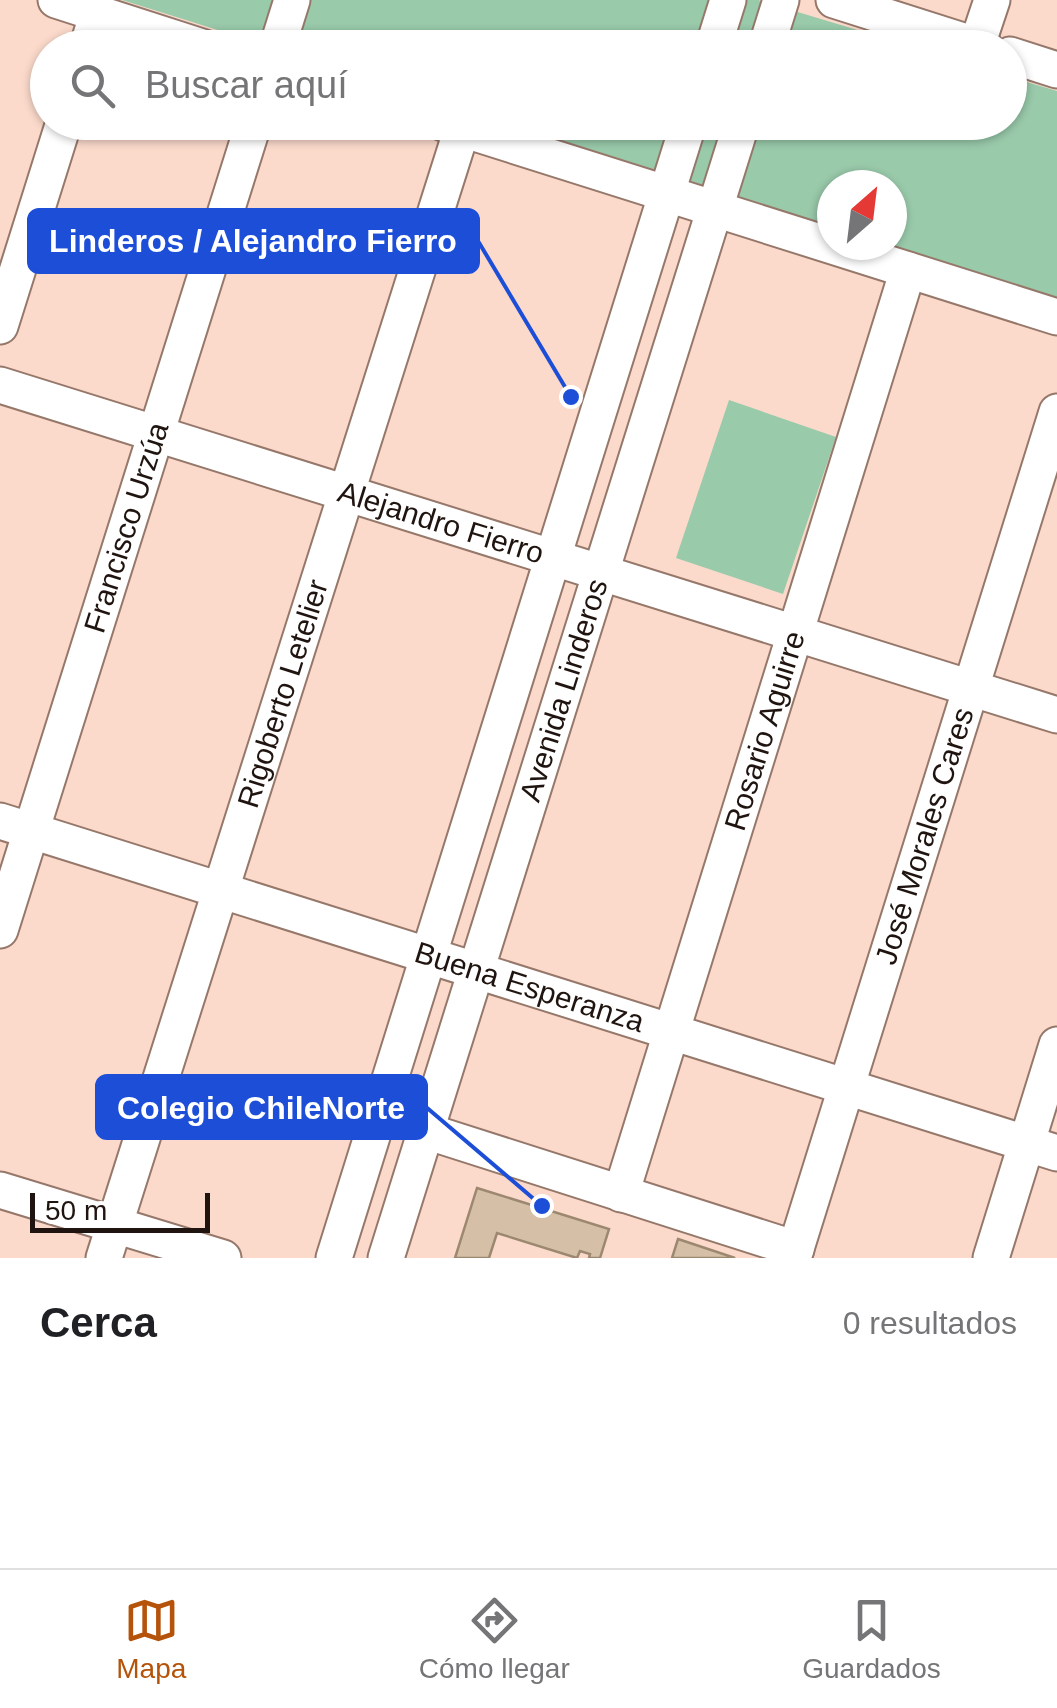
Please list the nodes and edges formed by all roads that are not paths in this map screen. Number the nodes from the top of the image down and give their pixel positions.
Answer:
1 (56, 0) edge
2 (292, 0) edge
3 (728, 0) edge
4 (781, 0) edge
5 (834, 0) edge
6 (992, 0) edge
7 (98, 13) junction
8 (93, 30) edge
9 (150, 30) edge
10 (283, 30) edge
11 (719, 30) edge
12 (772, 30) edge
13 (930, 30) edge
14 (991, 30) edge
15 (1027, 60) edge
16 (1057, 70) edge
17 (58, 140) edge
18 (248, 140) edge
19 (448, 140) edge
20 (496, 140) edge
21 (684, 140) edge
22 (736, 140) edge
23 (667, 194) junction
24 (715, 210) junction
25 (908, 270) junction
26 (1057, 317) edge
27 (0, 326) edge
28 (0, 385) edge
29 (1057, 412) edge
30 (156, 434) junction
31 (346, 493) junction
32 (553, 558) junction
33 (601, 572) junction
34 (795, 633) junction
35 (971, 688) junction
36 (1057, 715) edge
37 (16, 826) edge
38 (220, 890) junction
39 (0, 930) edge
40 (428, 956) junction
41 (476, 971) junction
42 (672, 1032) junction
43 (1057, 1045) edge
44 (846, 1087) junction
45 (426, 1130) junction
46 (1042, 1149) edge
47 (0, 1190) edge
48 (622, 1194) junction
49 (109, 1242) edge
50 (794, 1254) edge
51 (222, 1258) edge
52 (334, 1258) edge
53 (386, 1258) edge
54 (991, 1258) edge

1 - 7 street
2 - 10 street
3 - 11 street
4 - 12 street
5 - 13 street
6 - 14 street
7 - 8 street
7 - 9 street
15 - 16 street
17 - 27 street
18 - 30 street, Francisco Urzúa
19 - 31 street, Rigoberto Letelier
20 - 23 street
21 - 23 street, Avenida Linderos
22 - 24 street, Avenida Linderos
23 - 24 street
23 - 32 street, Avenida Linderos
24 - 25 street
24 - 33 street, Avenida Linderos
25 - 26 street
25 - 34 street, Rosario Aguirre
28 - 30 street, Alejandro Fierro
29 - 35 street, José Morales Cares
30 - 31 street, Alejandro Fierro
30 - 37 street, Francisco Urzúa
31 - 32 street, Alejandro Fierro
31 - 38 street, Rigoberto Letelier
32 - 33 street, Alejandro Fierro
32 - 40 street, Avenida Linderos
33 - 34 street, Alejandro Fierro
33 - 41 street, Avenida Linderos
34 - 35 street, Alejandro Fierro
34 - 42 street, Rosario Aguirre
35 - 36 street, Alejandro Fierro
35 - 44 street, José Morales Cares
37 - 38 street, Buena Esperanza
37 - 39 street, Francisco Urzúa
38 - 40 street, Buena Esperanza
38 - 49 street, Rigoberto Letelier
40 - 41 street, Buena Esperanza
40 - 52 street, Avenida Linderos
41 - 42 street, Buena Esperanza
41 - 45 street, Avenida Linderos
42 - 44 street, Buena Esperanza
42 - 48 street, Rosario Aguirre
43 - 46 street
44 - 46 street, Buena Esperanza
44 - 50 street, José Morales Cares
45 - 48 street
45 - 53 street, Avenida Linderos
46 - 54 street
47 - 49 street
48 - 50 street
49 - 51 street

